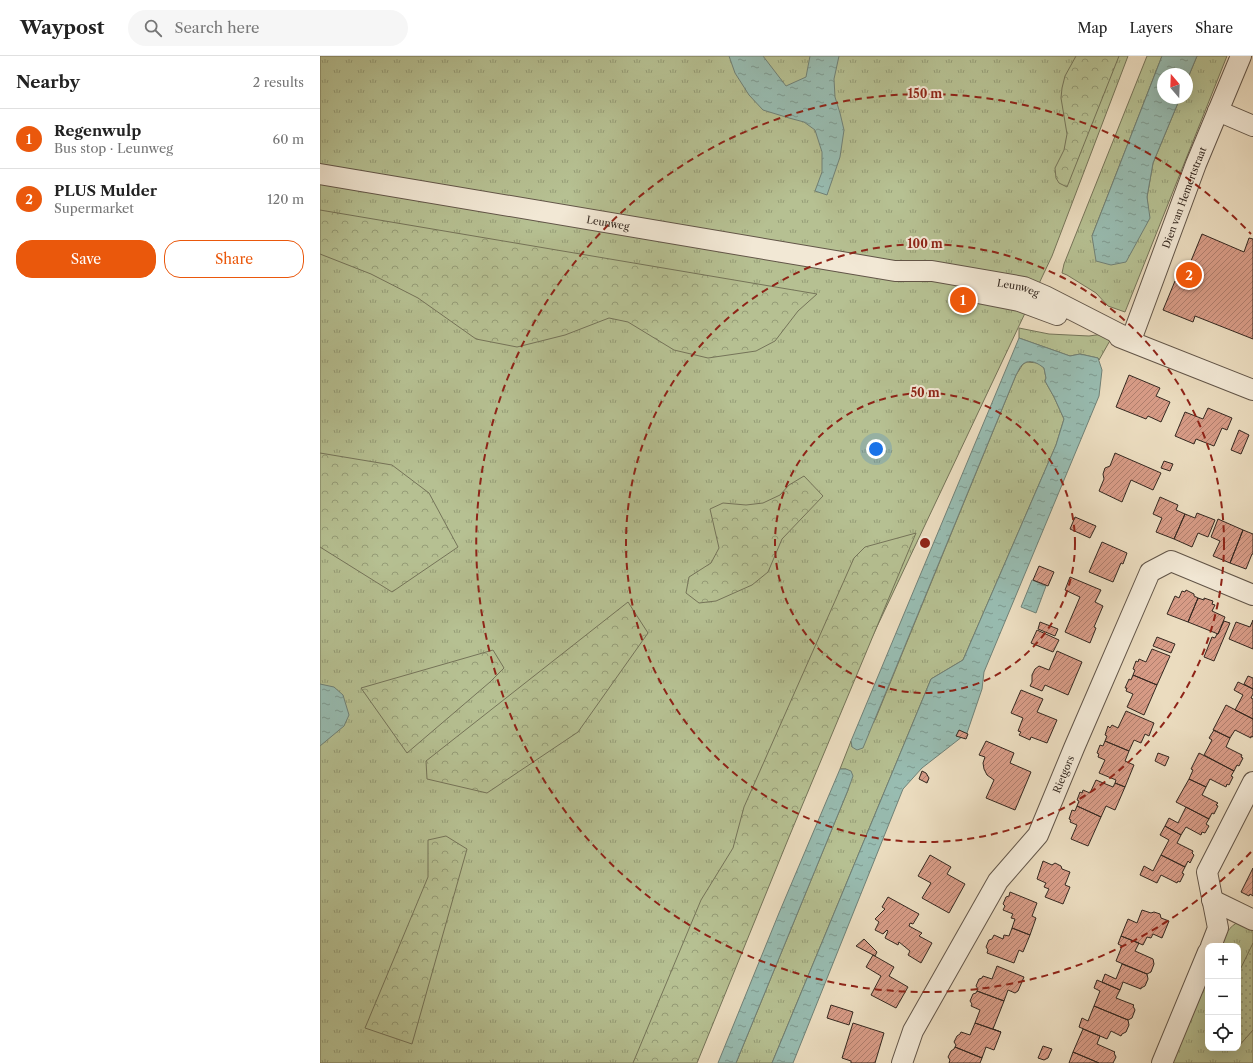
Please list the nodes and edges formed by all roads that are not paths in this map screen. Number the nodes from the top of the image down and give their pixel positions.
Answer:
1 (1241, 56) edge
2 (1218, 111) junction
3 (1253, 126) edge
4 (320, 174) edge
5 (1131, 340) junction
6 (1253, 390) edge
7 (1253, 596) edge
8 (1253, 782) edge
9 (1212, 900) junction
10 (1253, 920) edge
11 (1211, 943) edge
12 (1205, 959) edge
13 (902, 1063) edge
14 (1162, 1063) edge

1 - 2 street, Dien van Hemertstraat
2 - 3 street
2 - 5 street, Dien van Hemertstraat
4 - 5 street, Leunweg
5 - 6 street, Leunweg
7 - 13 street, Rietgors
8 - 9 street
9 - 10 street
9 - 11 street
12 - 14 street

